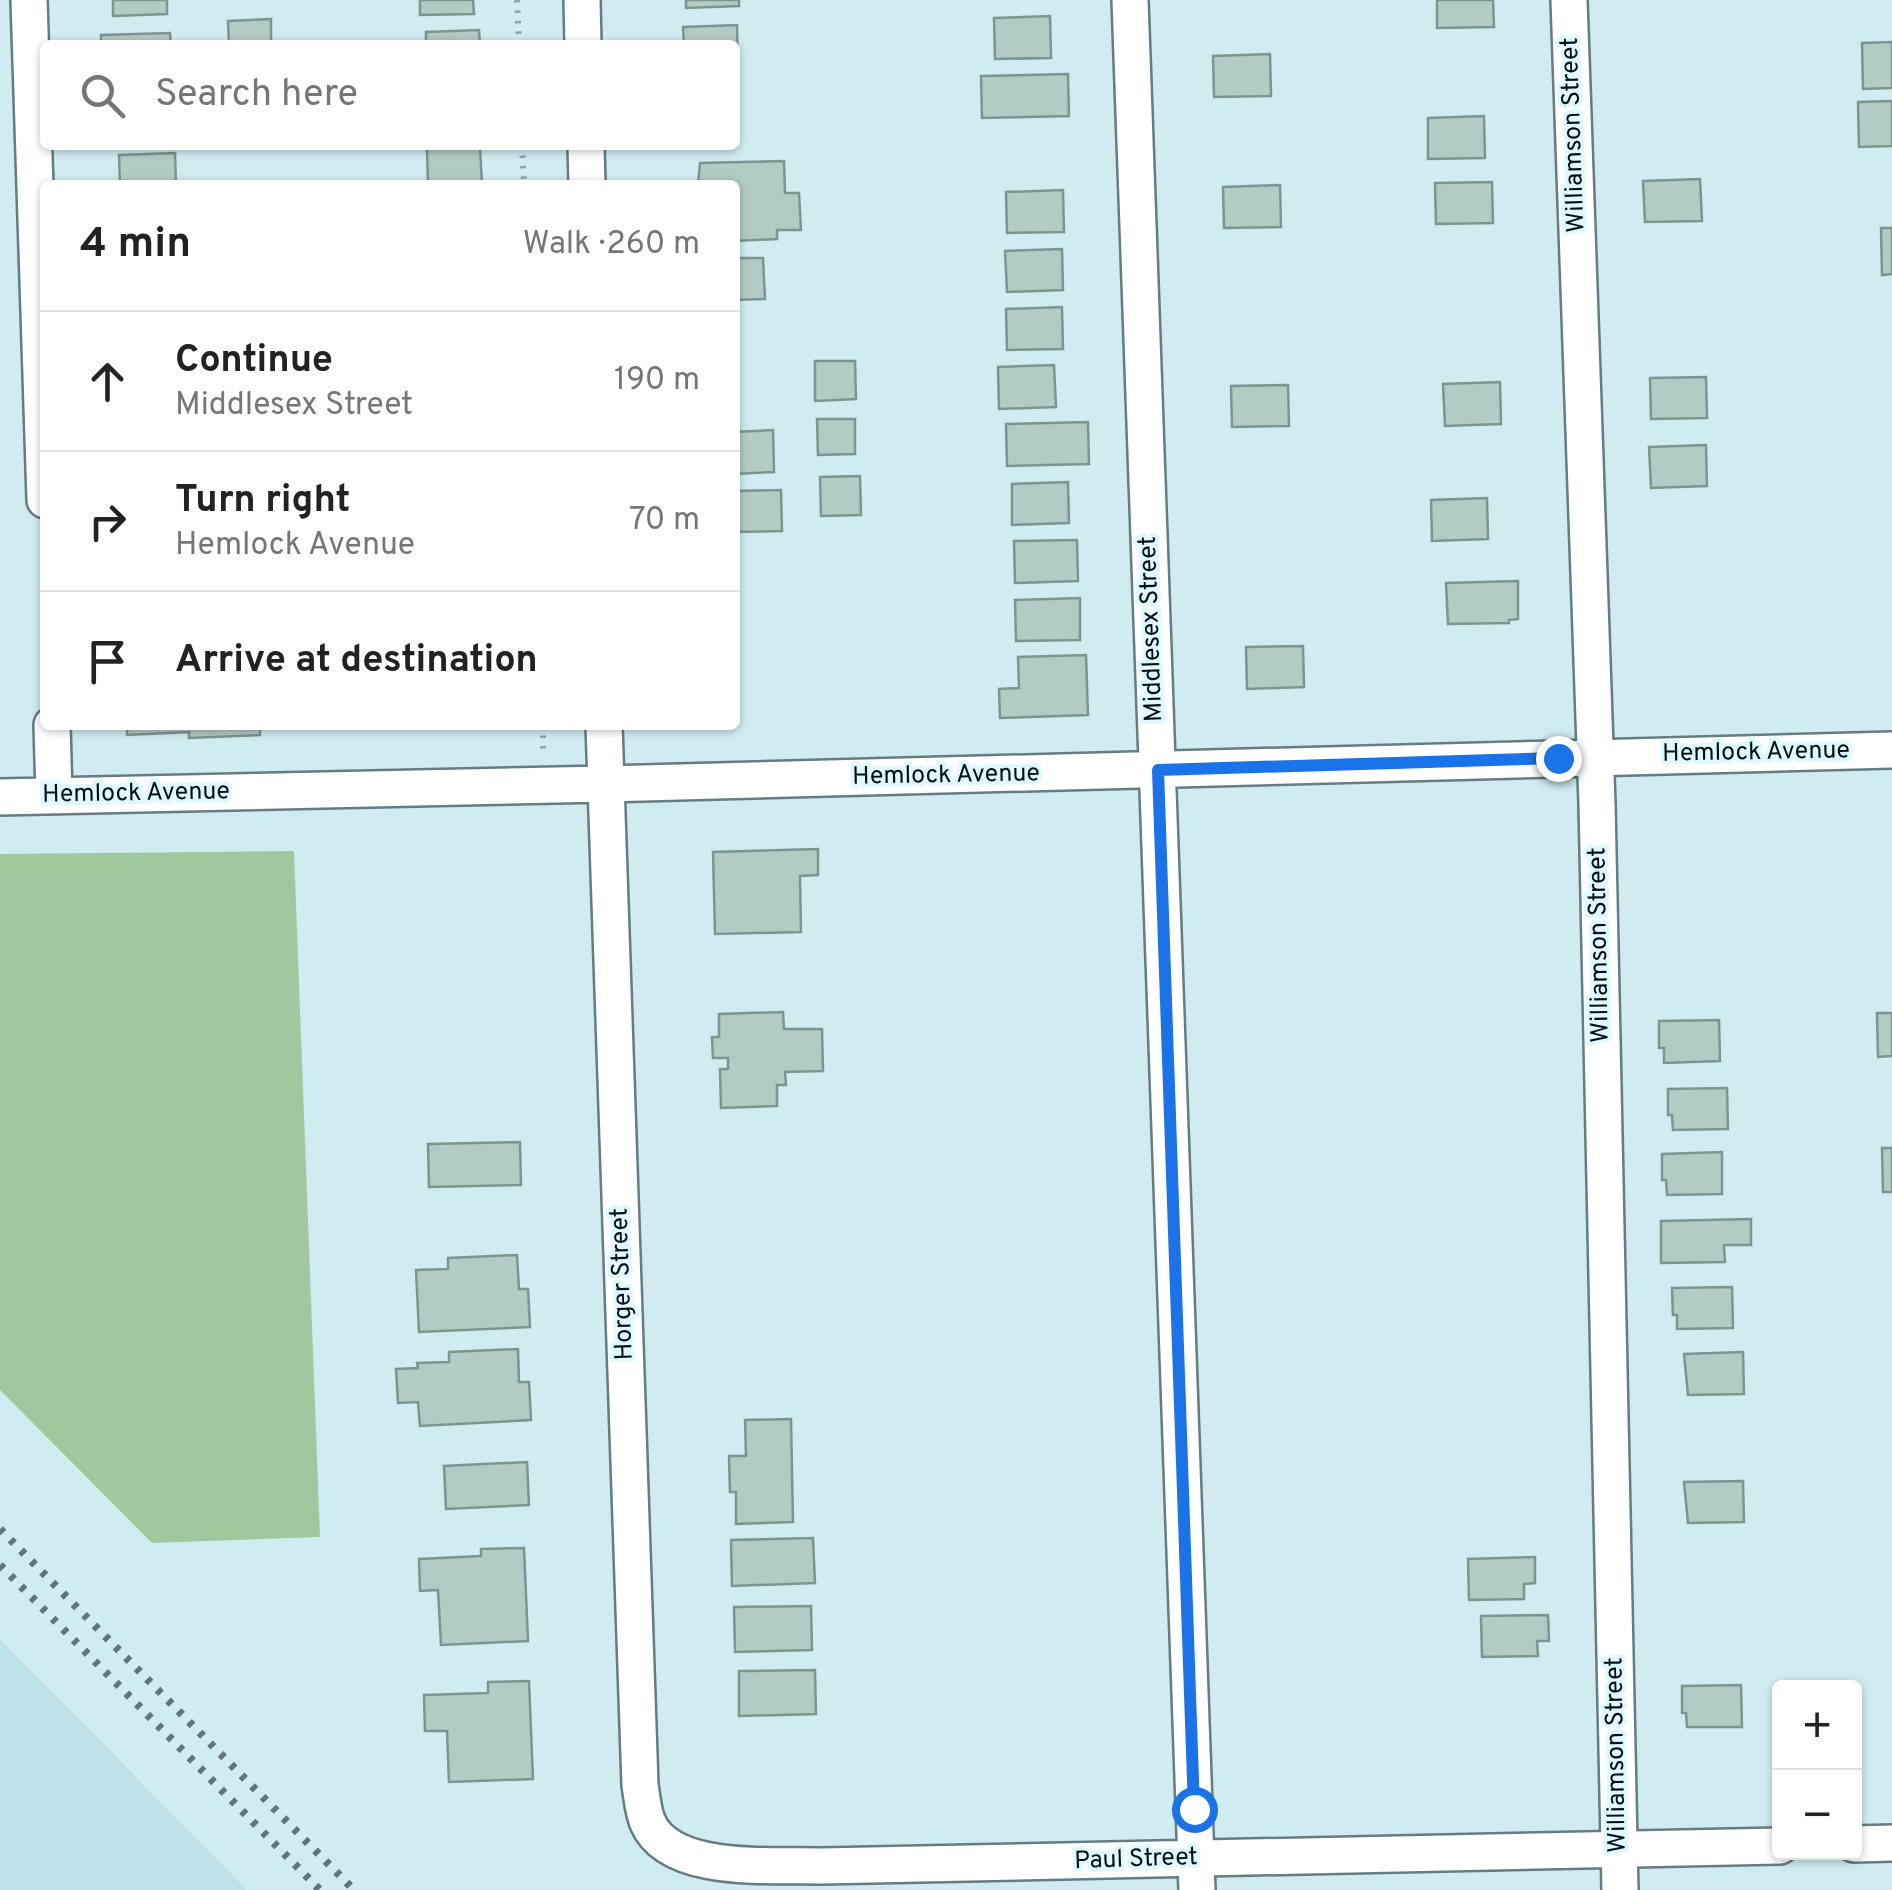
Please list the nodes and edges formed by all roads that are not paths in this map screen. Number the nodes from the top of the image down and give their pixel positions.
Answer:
1 (29, 0) edge
2 (582, 0) edge
3 (1130, 0) edge
4 (1569, 0) edge
5 (583, 40) edge
6 (586, 150) edge
7 (587, 180) edge
8 (40, 344) edge
9 (52, 730) edge
10 (604, 730) edge
11 (1892, 750) edge
12 (1596, 757) junction
13 (1158, 770) junction
14 (605, 784) junction
15 (54, 795) junction
16 (0, 797) edge
17 (658, 1839) joint
18 (1892, 1843) edge
19 (1862, 1844) edge
20 (1772, 1846) edge
21 (1619, 1850) junction
22 (1196, 1874) edge
23 (1620, 1890) edge

1 - 8 street
2 - 5 street
3 - 13 street, Middlesex Street
4 - 12 street, Williamson Street
6 - 7 street
9 - 15 street
10 - 14 street, Horger Street
11 - 12 street, Hemlock Avenue
12 - 13 street, Hemlock Avenue
12 - 21 street, Williamson Street
13 - 14 street, Hemlock Avenue
13 - 22 street, Middlesex Street
14 - 15 street, Hemlock Avenue
14 - 17 street, Horger Street
15 - 16 street, Hemlock Avenue
17 - 22 street, Paul Street
18 - 19 street
20 - 21 street, Paul Street
21 - 22 street, Paul Street
21 - 23 street, Williamson Street

